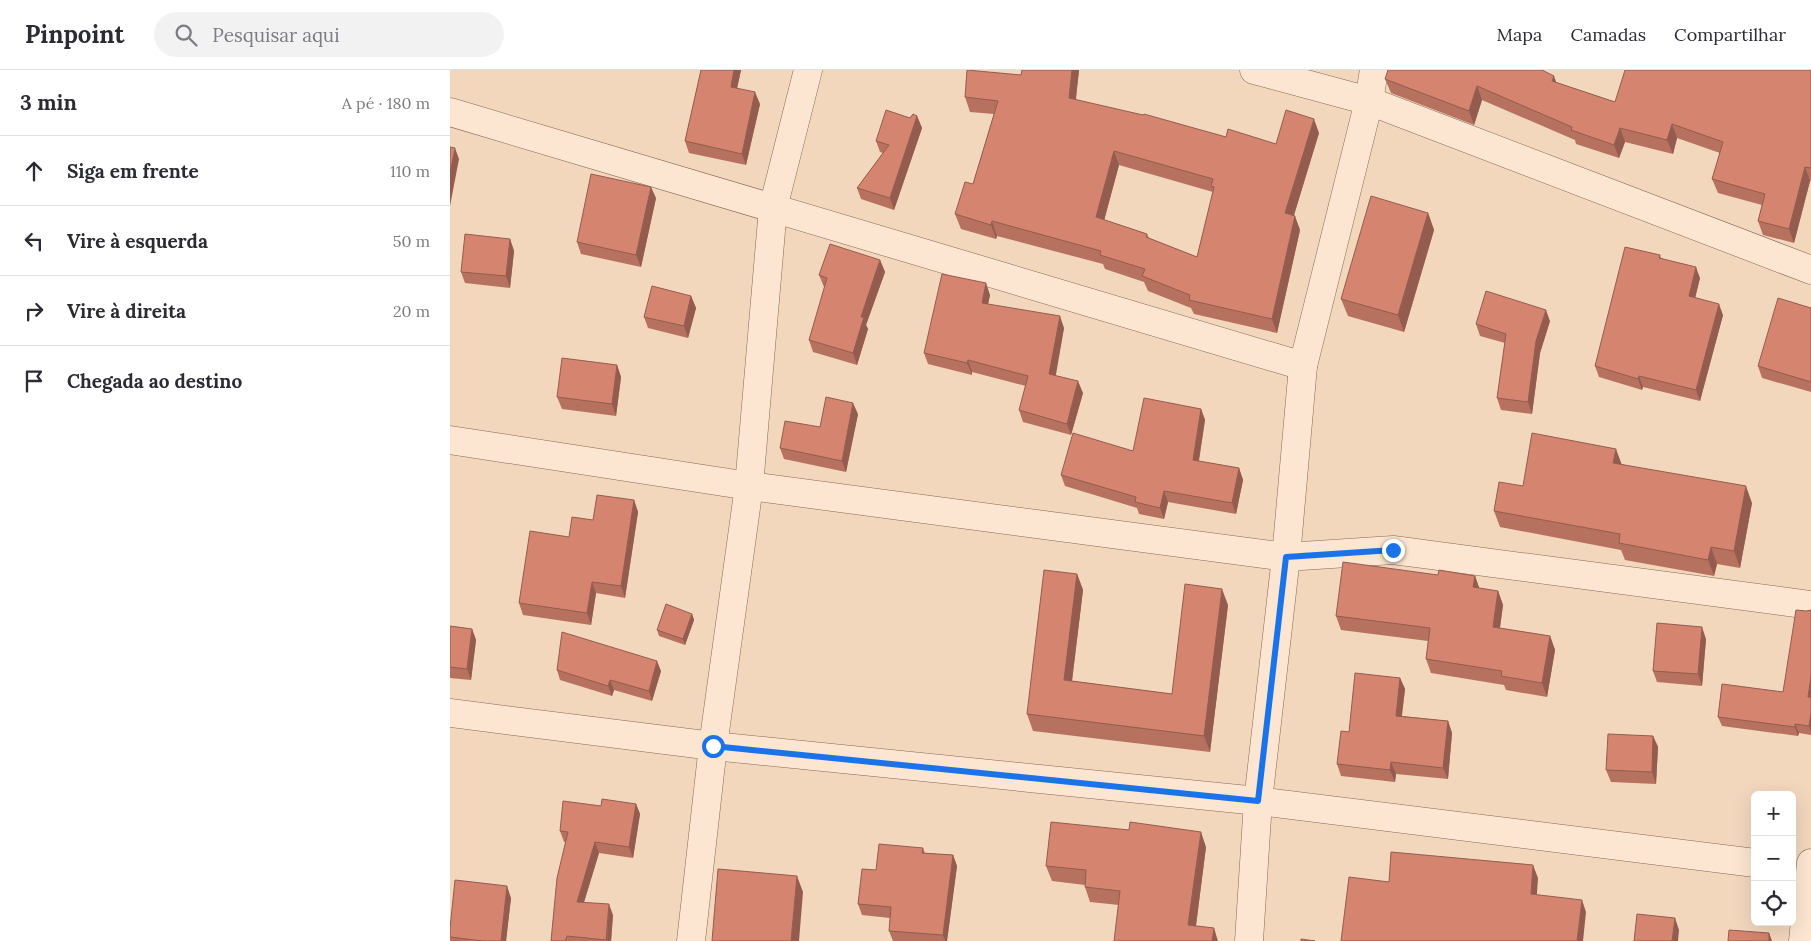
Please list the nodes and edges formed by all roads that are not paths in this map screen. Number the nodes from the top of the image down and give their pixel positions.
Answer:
1 (808, 70) edge
2 (1254, 70) edge
3 (1374, 70) edge
4 (1369, 101) junction
5 (450, 112) edge
6 (773, 208) junction
7 (1811, 270) edge
8 (1302, 366) junction
9 (450, 440) edge
10 (749, 486) junction
11 (1286, 557) junction
12 (1811, 605) edge
13 (450, 713) edge
14 (713, 746) junction
15 (1258, 801) junction
16 (1751, 863) edge
17 (1806, 868) edge
18 (691, 941) edge
19 (1249, 941) edge
20 (1803, 941) edge

1 - 6 street
2 - 4 street
3 - 4 street
4 - 7 street
4 - 8 street
5 - 6 street
6 - 8 street
6 - 10 street
8 - 11 street
9 - 10 street
10 - 11 street
10 - 14 street
11 - 12 street
11 - 15 street
13 - 14 street
14 - 15 street
14 - 18 street
15 - 16 street
15 - 19 street
17 - 20 street

